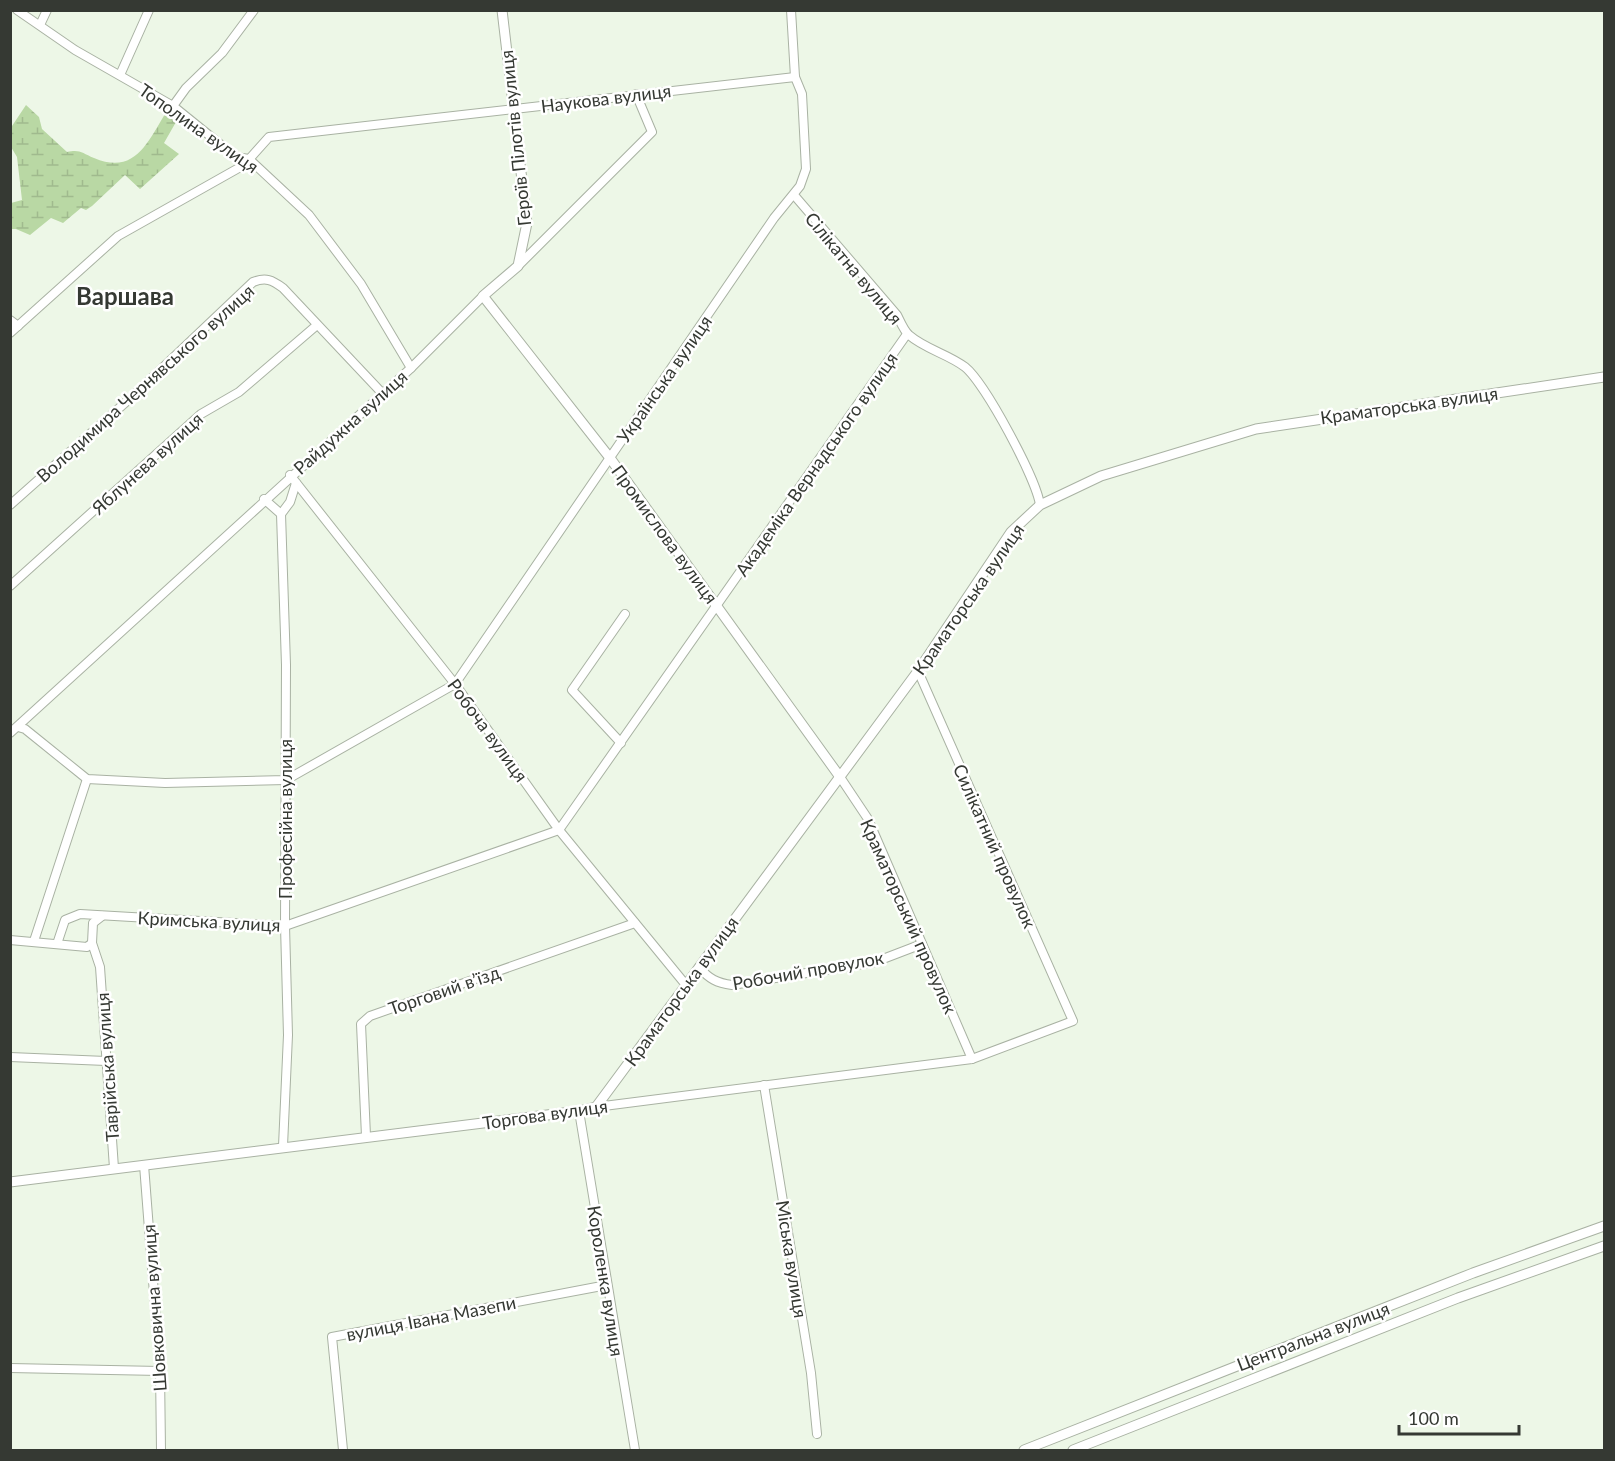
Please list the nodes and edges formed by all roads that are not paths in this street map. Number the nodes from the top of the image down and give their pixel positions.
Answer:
1 (17, 10) edge
2 (47, 10) edge
3 (149, 10) edge
4 (254, 10) edge
5 (502, 10) edge
6 (791, 10) edge
7 (40, 25) junction
8 (120, 75) junction
9 (795, 77) junction
10 (636, 94) junction
11 (173, 106) junction
12 (512, 109) junction
13 (249, 159) junction
14 (794, 195) junction
15 (518, 266) junction
16 (483, 296) junction
17 (10, 320) edge
18 (317, 325) junction
19 (18, 326) junction
20 (10, 333) edge
21 (907, 334) junction
22 (411, 368) junction
23 (1605, 377) edge
24 (382, 393) junction
25 (610, 458) junction
26 (291, 475) junction
27 (296, 483) junction
28 (264, 499) junction
29 (10, 505) edge
30 (1040, 505) junction
31 (281, 514) junction
32 (10, 586) edge
33 (717, 605) junction
34 (624, 614) dead end
35 (918, 671) junction
36 (455, 684) junction
37 (18, 727) junction
38 (10, 733) edge
39 (621, 742) junction
40 (840, 777) junction
41 (87, 779) junction
42 (286, 780) junction
43 (559, 830) junction
44 (103, 916) junction
45 (635, 923) junction
46 (285, 926) junction
47 (10, 940) edge
48 (34, 941) junction
49 (92, 943) junction
50 (57, 944) junction
51 (922, 944) junction
52 (80, 948) junction
53 (100, 967) junction
54 (699, 967) junction
55 (686, 985) junction
56 (1072, 1021) joint
57 (10, 1057) edge
58 (972, 1059) junction
59 (106, 1061) junction
60 (764, 1085) junction
61 (596, 1107) junction
62 (579, 1112) junction
63 (366, 1136) junction
64 (283, 1146) junction
65 (144, 1165) junction
66 (114, 1168) junction
67 (10, 1182) edge
68 (1605, 1226) edge
69 (1605, 1246) edge
70 (607, 1285) junction
71 (10, 1368) edge
72 (160, 1371) junction
73 (817, 1434) dead end
74 (161, 1450) edge
75 (343, 1450) edge
76 (635, 1450) edge
77 (1024, 1450) edge
78 (1073, 1450) edge

1 - 7 street, Тополина вулиця
2 - 7 street
3 - 8 street
4 - 11 street
5 - 12 street, Героїв Пілотів вулиця
6 - 9 street, Українська вулиця
7 - 8 street, Тополина вулиця
8 - 11 street, Тополина вулиця
9 - 10 street, Наукова вулиця
9 - 14 street, Українська вулиця
10 - 12 street, Наукова вулиця
10 - 15 street, Райдужна вулиця
11 - 13 street, Тополина вулиця
12 - 13 street, Наукова вулиця
12 - 15 street, Героїв Пілотів вулиця
13 - 19 street, Наукова вулиця
13 - 22 street, Тополина вулиця
14 - 21 street, Сілікатна вулиця
14 - 25 street, Українська вулиця
15 - 16 street, Райдужна вулиця
16 - 22 street, Райдужна вулиця
16 - 25 street, Промислова вулиця
17 - 19 street
18 - 24 street, Володимира Чернявського вулиця
18 - 29 street, Володимира Чернявського вулиця
18 - 32 street, Яблунева вулиця
19 - 20 street, Наукова вулиця
21 - 30 street, Сілікатна вулиця
21 - 33 street, Академіка Вернадського вулиця
22 - 24 street, Райдужна вулиця
23 - 30 street, Краматорська вулиця
24 - 26 street, Райдужна вулиця
25 - 33 street, Промислова вулиця
25 - 36 street, Українська вулиця
26 - 27 street, Робоча вулиця
26 - 28 street, Райдужна вулиця
27 - 31 street
27 - 36 street, Робоча вулиця
28 - 31 street
28 - 37 street, Райдужна вулиця
30 - 35 street, Краматорська вулиця
31 - 42 street, Професійна вулиця
33 - 39 street, Академіка Вернадського вулиця
33 - 40 street, Промислова вулиця
34 - 39 street
35 - 40 street, Краматорська вулиця
35 - 56 street, Силікатний провулок
36 - 42 street
36 - 43 street, Робоча вулиця
37 - 38 street, Райдужна вулиця
37 - 41 street
39 - 43 street, Академіка Вернадського вулиця
40 - 51 street, Краматорський провулок
40 - 54 street, Краматорська вулиця
41 - 42 street
41 - 48 street
42 - 46 street, Професійна вулиця
43 - 45 street, Робоча вулиця
43 - 46 street, Кримська вулиця
44 - 46 street, Кримська вулиця
44 - 49 street
44 - 50 street, Кримська вулиця
45 - 55 street, Робоча вулиця
45 - 63 street, Торговий в’їзд
46 - 64 street, Професійна вулиця
47 - 48 street
48 - 50 street
49 - 52 street
49 - 53 street, Таврійська вулиця
50 - 52 street
51 - 54 street, Робочий провулок
51 - 58 street, Краматорський провулок
52 - 53 street, Таврійська вулиця
53 - 59 street, Таврійська вулиця
54 - 55 street, Краматорська вулиця
55 - 61 street, Краматорська вулиця
56 - 58 street, Торгова вулиця
57 - 59 street
58 - 60 street, Торгова вулиця
59 - 66 street, Таврійська вулиця
60 - 61 street, Торгова вулиця
60 - 73 street, Міська вулиця
61 - 62 street, Торгова вулиця
62 - 63 street, Торгова вулиця
62 - 70 street, Короленка вулиця
63 - 64 street, Торгова вулиця
64 - 65 street, Торгова вулиця
65 - 66 street, Торгова вулиця
65 - 72 street, Шовковична вулиця
66 - 67 street, Торгова вулиця
68 - 77 street, Центральна вулиця
69 - 78 street, Центральна вулиця
70 - 75 street, вулиця Івана Мазепи
70 - 76 street, Короленка вулиця
71 - 72 street
72 - 74 street, Шовковична вулиця

